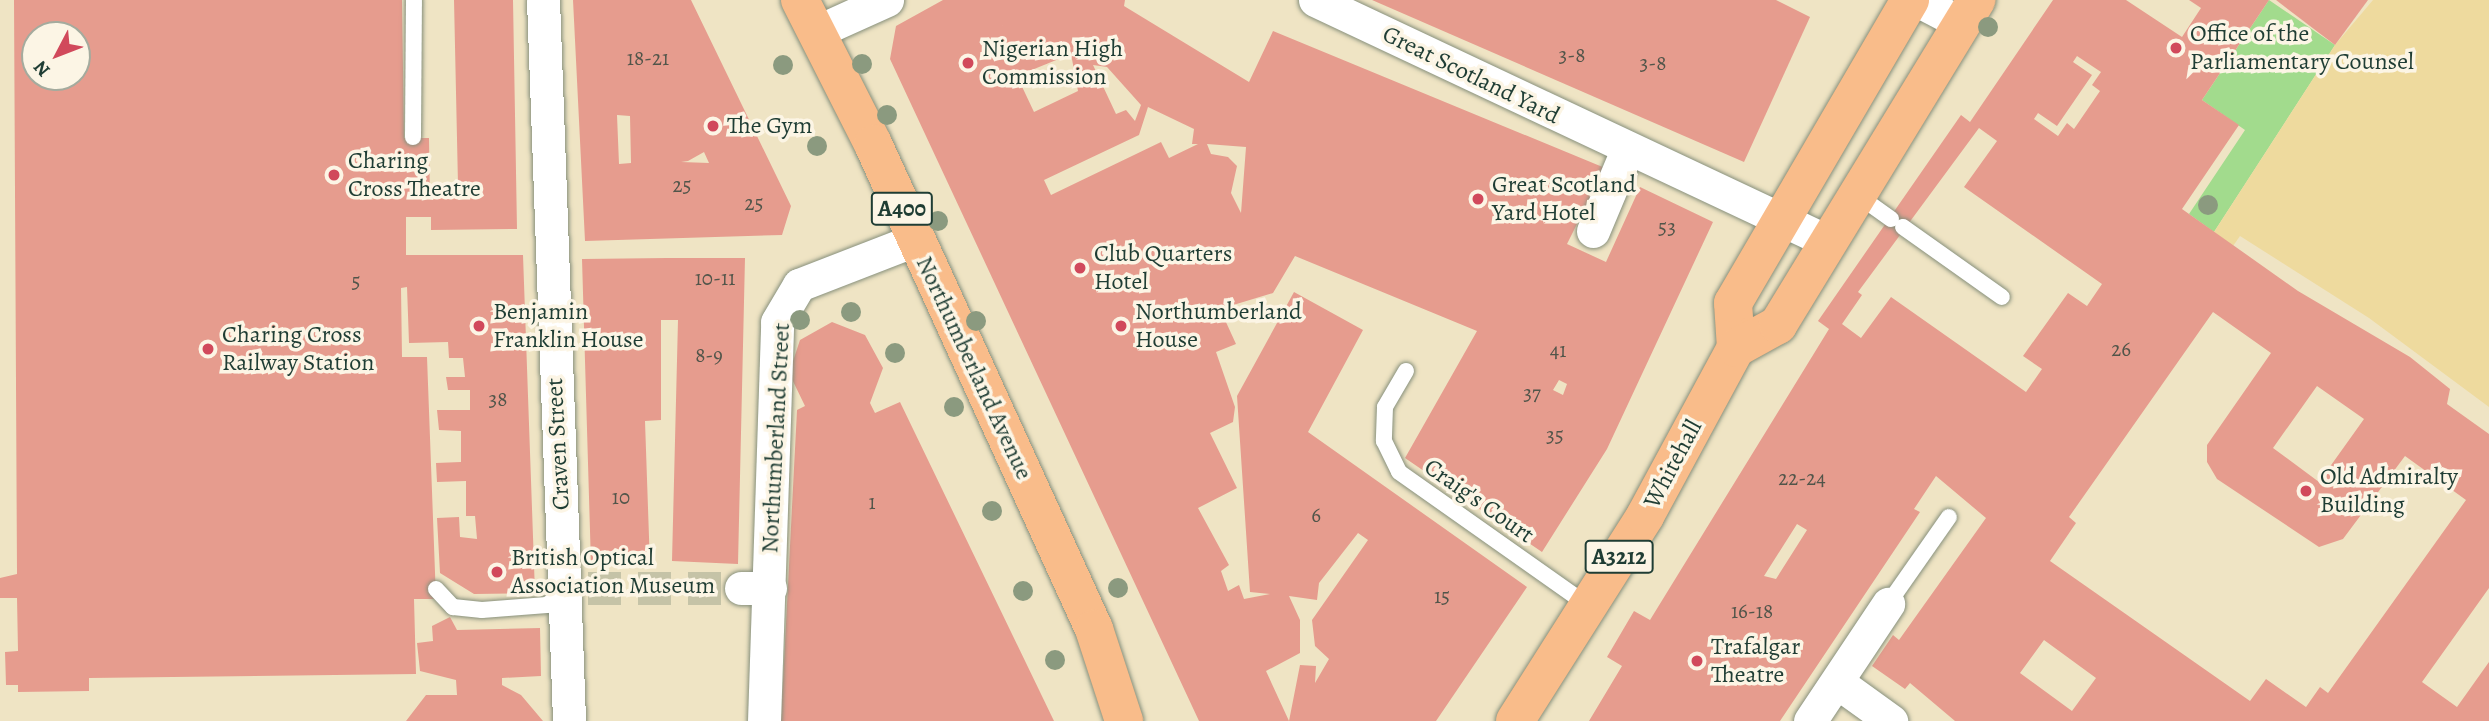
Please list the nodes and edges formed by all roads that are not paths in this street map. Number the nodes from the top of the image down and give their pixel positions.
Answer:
1 (414, 0) edge
2 (543, 0) edge
3 (887, 0) edge
4 (1910, 0) edge
5 (1917, 0) edge
6 (1336, 4) edge
7 (1968, 11) edge
8 (808, 16) edge
9 (412, 137) dead end
10 (1627, 150) junction
11 (1854, 192) junction
12 (1779, 217) junction
13 (1593, 231) dead end
14 (915, 240) junction
15 (1827, 241) junction
16 (2002, 297) dead end
17 (1736, 348) junction
18 (1406, 371) dead end
19 (1949, 516) dead end
20 (436, 589) dead end
21 (576, 589) junction
22 (1888, 604) joint
23 (1588, 606) junction
24 (1837, 682) junction
25 (1128, 715) edge
26 (764, 718) edge
27 (1515, 720) edge
28 (569, 721) edge
29 (1810, 721) edge
30 (1891, 721) edge

1 - 9 lane
2 - 21 street, Craven Street
3 - 8 street
4 - 12 main road
5 - 7 street
6 - 10 street, Great Scotland Yard
7 - 11 main road
8 - 14 main road, Northumberland Avenue / A400
10 - 12 street, Great Scotland Yard
10 - 13 street
11 - 15 main road
11 - 16 lane
12 - 15 street, Great Scotland Yard
12 - 17 main road
14 - 25 main road, Northumberland Avenue / A400
14 - 26 street, Northumberland Street
15 - 17 main road
17 - 23 main road, Whitehall / A3212
18 - 23 lane, Craig's Court
19 - 22 lane
20 - 21 lane
21 - 28 street, Craven Street
22 - 24 street
23 - 27 main road, Whitehall / A3212
24 - 29 street
24 - 30 street

